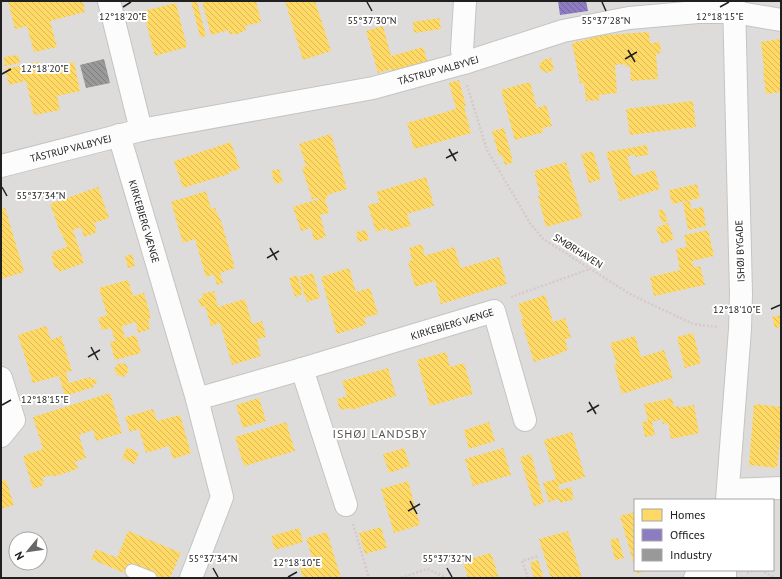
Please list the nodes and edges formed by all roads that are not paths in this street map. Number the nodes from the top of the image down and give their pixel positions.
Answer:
1 (109, 1) edge
2 (465, 1) edge
3 (734, 6) edge
4 (781, 20) edge
5 (464, 63) junction
6 (141, 130) junction
7 (119, 135) junction
8 (1, 166) edge
9 (302, 369) junction
10 (1, 378) edge
11 (197, 399) junction
12 (525, 420) dead end
13 (1, 436) edge
14 (781, 488) edge
15 (728, 495) edge
16 (346, 505) road end
17 (132, 571) dead end
18 (725, 574) edge
19 (150, 578) edge
20 (191, 578) edge
21 (695, 578) edge

1 - 6 street
2 - 5 street
3 - 4 street, TÅSTRUP VALBYVEJ
3 - 5 street, TÅSTRUP VALBYVEJ
3 - 15 street, ISHØJ BYGADE
5 - 6 street, TÅSTRUP VALBYVEJ
6 - 7 street, TÅSTRUP VALBYVEJ
7 - 8 street, TÅSTRUP VALBYVEJ
7 - 11 street, KIRKEBJERG VÆNGE
9 - 11 street, KIRKEBJERG VÆNGE
9 - 12 street, KIRKEBJERG VÆNGE
9 - 16 street
10 - 13 street
11 - 20 street, KIRKEBJERG VÆNGE
14 - 15 street
17 - 19 lane
18 - 21 street

